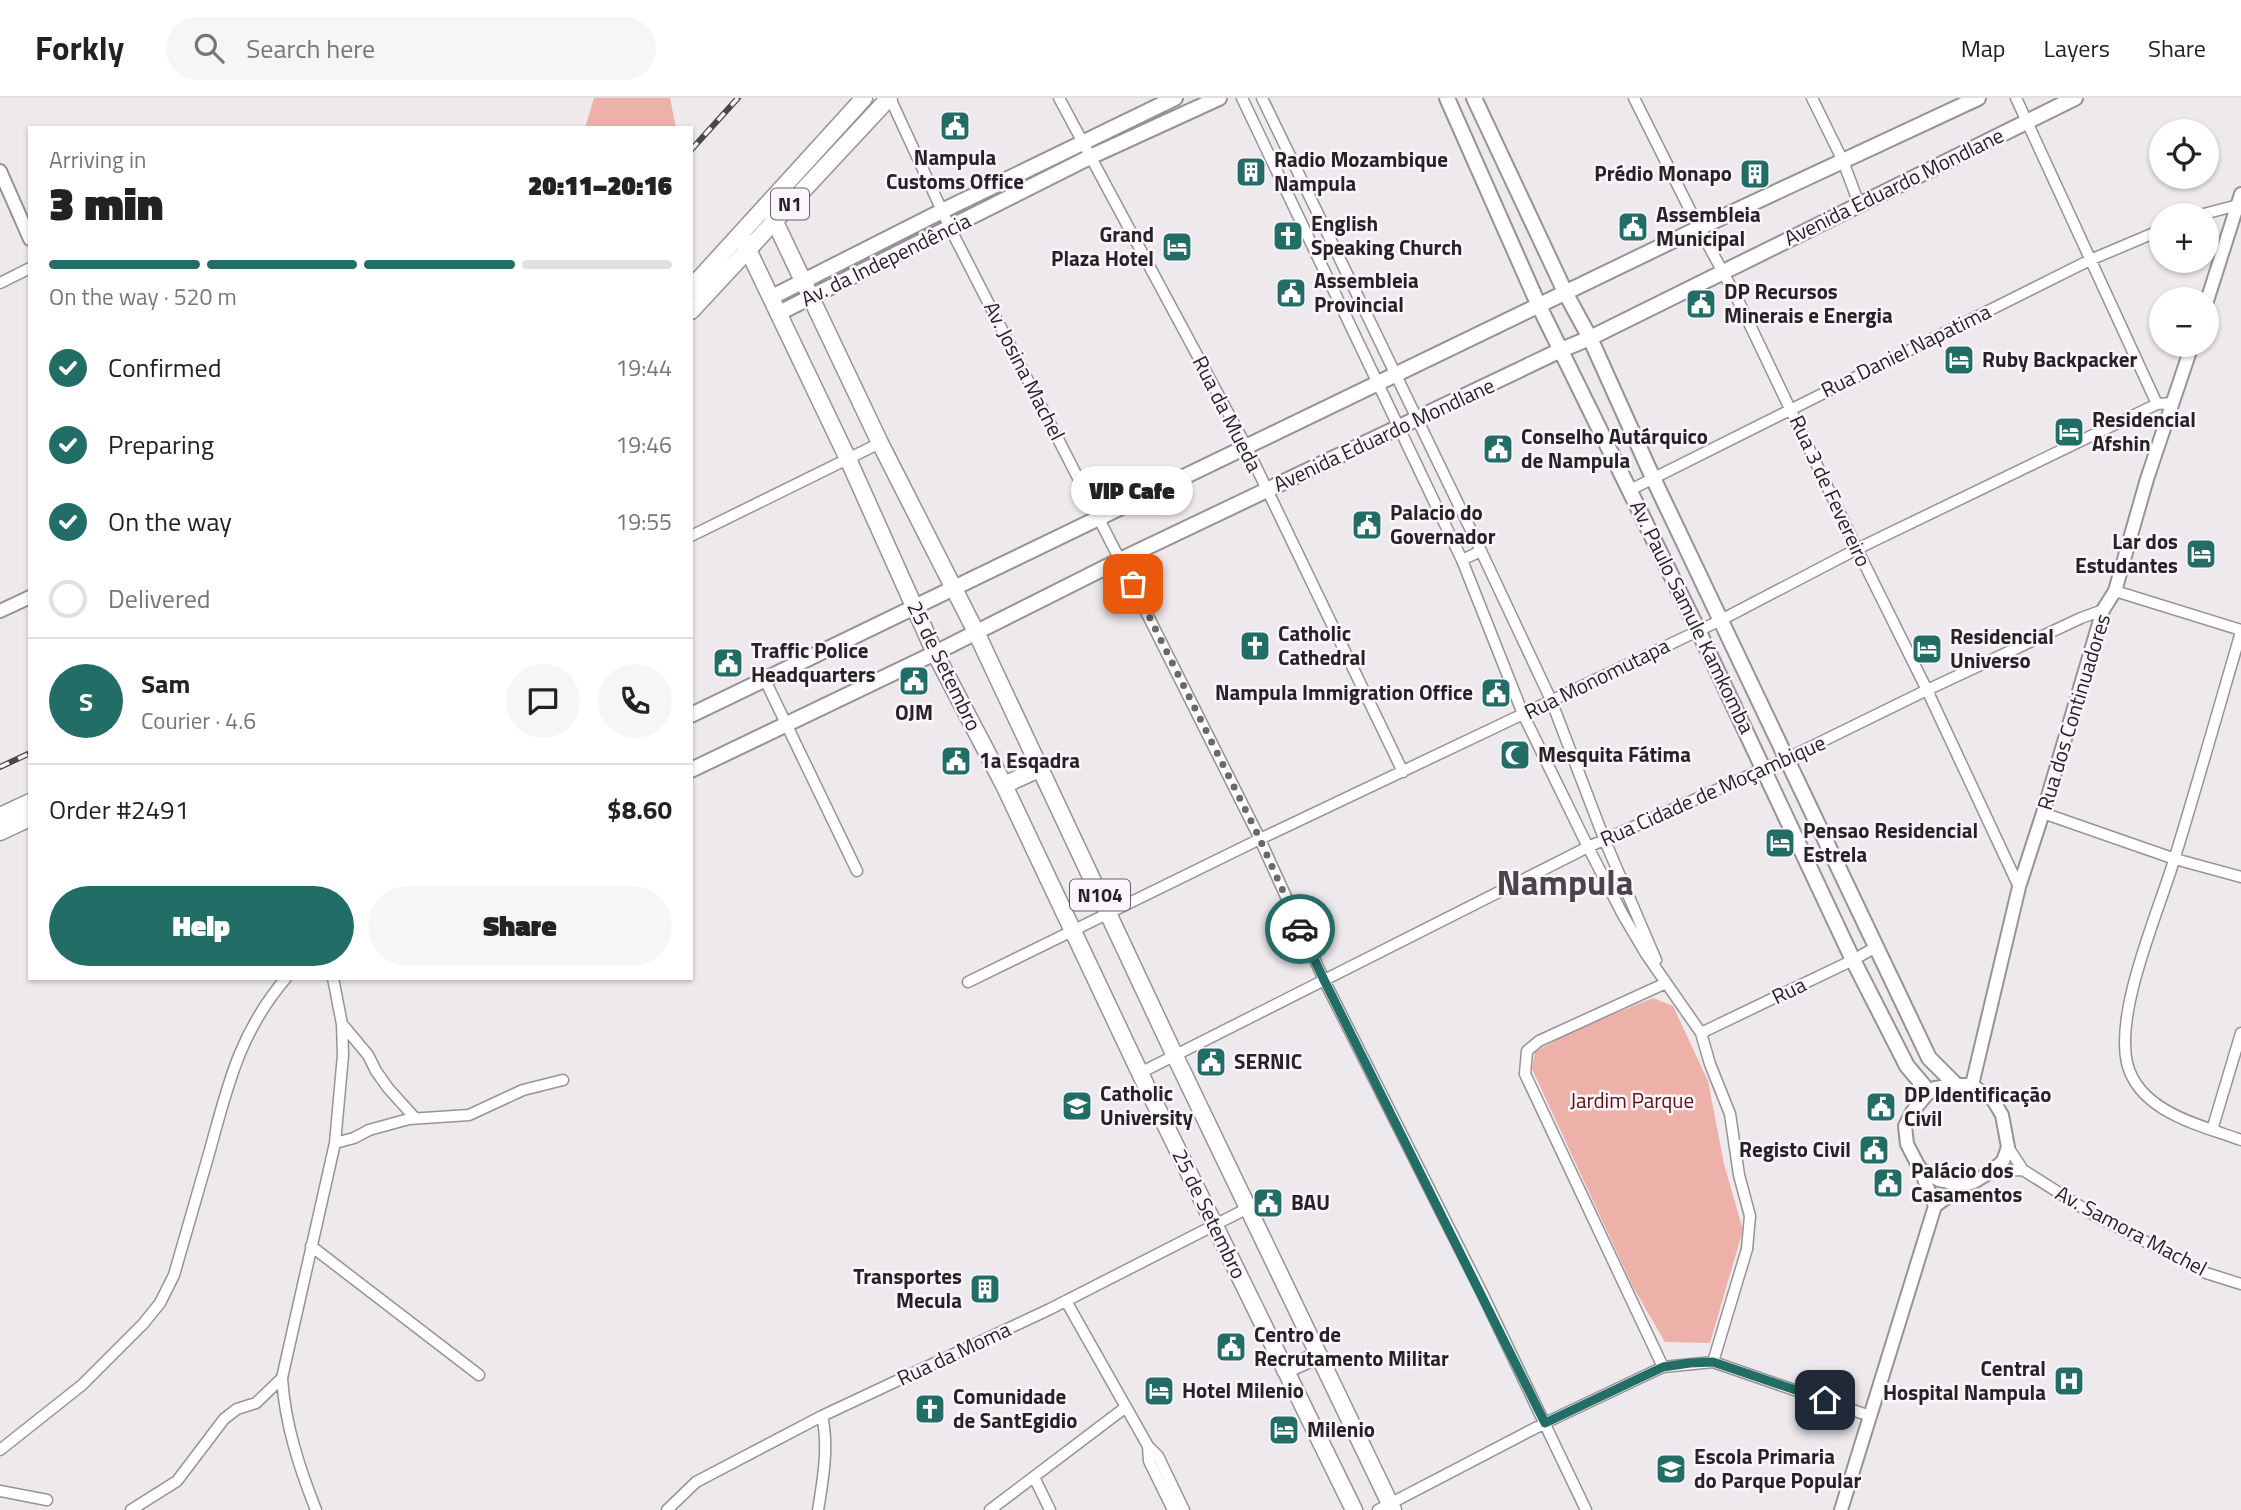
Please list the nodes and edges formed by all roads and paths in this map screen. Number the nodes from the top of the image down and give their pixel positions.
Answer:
1 (864, 98) edge
2 (890, 98) edge
3 (1059, 98) edge
4 (1175, 98) edge
5 (1219, 98) edge
6 (1242, 98) edge
7 (1262, 98) edge
8 (1447, 98) edge
9 (1474, 98) edge
10 (1634, 98) edge
11 (1812, 98) edge
12 (1978, 98) edge
13 (2016, 98) edge
14 (2075, 98) edge
15 (2027, 121) junction
16 (1082, 143) junction
17 (1090, 157) junction
18 (1843, 161) junction
19 (0, 171) edge
20 (2240, 200) edge
21 (1859, 204) junction
22 (2219, 208) edge
23 (942, 211) junction
24 (771, 213) junction
25 (950, 228) junction
26 (1699, 228) junction
27 (28, 234) edge
28 (2149, 235) edge
29 (745, 242) junction
30 (2090, 260) junction
31 (28, 269) edge
32 (1722, 273) junction
33 (804, 281) junction
34 (0, 283) edge
35 (693, 286) edge
36 (2212, 287) edge
37 (1566, 294) junction
38 (812, 296) junction
39 (772, 297) junction
40 (1539, 306) junction
41 (693, 308) edge
42 (779, 313) junction
43 (1590, 338) junction
44 (1561, 349) junction
45 (2188, 357) edge
46 (1396, 377) junction
47 (1379, 384) junction
48 (2173, 403) junction
49 (2157, 404) junction
50 (1791, 408) junction
51 (1417, 419) junction
52 (1399, 427) junction
53 (880, 443) junction
54 (1247, 449) junction
55 (848, 459) junction
56 (1653, 478) junction
57 (1630, 490) junction
58 (1266, 491) junction
59 (1452, 491) junction
60 (1434, 500) junction
61 (1099, 519) junction
62 (693, 535) edge
63 (1857, 549) junction
64 (1481, 551) junction
65 (1120, 560) junction
66 (1462, 560) junction
67 (953, 589) junction
68 (2115, 591) junction
69 (28, 598) edge
70 (914, 608) junction
71 (2103, 610) junction
72 (0, 611) edge
73 (1721, 620) junction
74 (1699, 630) junction
75 (2241, 631) edge
76 (976, 632) junction
77 (935, 653) junction
78 (765, 680) junction
79 (1927, 690) junction
80 (1551, 700) junction
81 (693, 714) edge
82 (1523, 714) junction
83 (786, 725) junction
84 (1786, 759) junction
85 (693, 769) edge
86 (1039, 769) junction
87 (1764, 769) junction
88 (1403, 772) junction
89 (1004, 785) junction
90 (28, 803) edge
91 (2043, 813) junction
92 (0, 816) edge
93 (28, 819) edge
94 (0, 832) edge
95 (1260, 839) junction
96 (1605, 841) junction
97 (1588, 847) junction
98 (2175, 859) junction
99 (857, 871) dead end
100 (2241, 877) edge
101 (2019, 887) junction
102 (1108, 913) junction
103 (1072, 930) junction
104 (1876, 947) junction
105 (1853, 960) junction
106 (284, 980) edge
107 (333, 980) edge
108 (1324, 980) junction
109 (968, 982) dead end
110 (1666, 983) junction
111 (342, 1024) junction
112 (1701, 1033) junction
113 (2241, 1033) edge
114 (1175, 1056) junction
115 (1140, 1073) junction
116 (563, 1080) dead end
117 (1956, 1085) junction
118 (1972, 1085) junction
119 (1929, 1092) junction
120 (415, 1118) junction
121 (2212, 1129) junction
122 (2241, 1140) edge
123 (335, 1143) junction
124 (2008, 1147) junction
125 (1920, 1169) junction
126 (2023, 1170) junction
127 (1992, 1171) junction
128 (1964, 1185) junction
129 (1935, 1206) junction
130 (1248, 1208) junction
131 (1214, 1226) junction
132 (311, 1246) junction
133 (2241, 1284) edge
134 (1066, 1301) junction
135 (1319, 1355) junction
136 (1713, 1362) junction
137 (1663, 1367) junction
138 (1285, 1370) junction
139 (479, 1376) dead end
140 (282, 1378) junction
141 (1126, 1407) junction
142 (822, 1416) junction
143 (1870, 1416) junction
144 (1545, 1423) junction
145 (0, 1450) edge
146 (1034, 1477) junction
147 (1169, 1490) junction
148 (0, 1491) edge
149 (47, 1500) dead end
150 (1387, 1508) edge
151 (131, 1510) edge
152 (316, 1510) edge
153 (667, 1510) edge
154 (818, 1510) edge
155 (990, 1510) edge
156 (1050, 1510) edge
157 (1173, 1510) edge
158 (1184, 1510) edge
159 (1354, 1510) edge
160 (1586, 1510) edge
161 (1840, 1510) edge

1 - 24 main road, N1
2 - 23 street, Av. Josina Machel
2 - 24 main road, N1
3 - 16 street, Rua da Mueda
4 - 16 main road, Av. da Independência
5 - 17 main road, Av. da Independência
6 - 47 street
7 - 46 street
8 - 40 main road, Av. Paulo Samule Kamkomba
9 - 37 main road, Av. Paulo Samule Kamkomba
10 - 26 street, Rua 3 de Fevereiro
11 - 18 street
12 - 18 main road, Avenida Eduardo Mondlane
13 - 15 street
14 - 15 main road, Avenida Eduardo Mondlane
15 - 21 main road, Avenida Eduardo Mondlane
15 - 30 street
16 - 17 street, Rua da Mueda
16 - 23 main road, Av. da Independência
17 - 25 main road, Av. da Independência
17 - 54 street, Rua da Mueda
18 - 21 street
18 - 26 main road, Avenida Eduardo Mondlane
19 - 27 street
20 - 22 street
20 - 36 street
21 - 32 main road, Avenida Eduardo Mondlane
23 - 25 street, Av. Josina Machel
23 - 33 main road, Av. da Independência
24 - 29 main road, N1
24 - 33 main road, N104
25 - 38 main road, Av. da Independência
25 - 61 street, Av. Josina Machel
26 - 32 street, Rua 3 de Fevereiro
26 - 37 main road, Avenida Eduardo Mondlane
28 - 30 street, Rua Daniel Napatima
29 - 35 main road, N1
29 - 39 main road, 25 de Setembro / N104
29 - 41 main road, N1
30 - 49 street
30 - 50 street, Rua Daniel Napatima
31 - 34 street
32 - 43 main road, Avenida Eduardo Mondlane
32 - 50 street, Rua 3 de Fevereiro
33 - 38 main road, 25 de Setembro / N104
33 - 39 main road, Av. da Independência
37 - 40 main road, Avenida Eduardo Mondlane
37 - 43 main road, Av. Paulo Samule Kamkomba
38 - 42 main road, Av. da Independência
38 - 53 main road, 25 de Setembro / N104
39 - 42 main road, 25 de Setembro / N104
40 - 44 main road, Av. Paulo Samule Kamkomba
40 - 46 main road, Avenida Eduardo Mondlane
42 - 55 main road, 25 de Setembro / N104
43 - 44 main road, Avenida Eduardo Mondlane
43 - 56 main road, Av. Paulo Samule Kamkomba
44 - 51 main road, Avenida Eduardo Mondlane
44 - 57 main road, Av. Paulo Samule Kamkomba
45 - 48 street, Rua dos Continuadores
46 - 47 main road, Avenida Eduardo Mondlane
46 - 51 street
47 - 52 street
47 - 54 main road, Avenida Eduardo Mondlane
48 - 49 street
48 - 68 street, Rua dos Continuadores
49 - 63 street, Rua Monomutapa
50 - 56 street, Rua Daniel Napatima
50 - 63 street, Rua 3 de Fevereiro
51 - 52 main road, Avenida Eduardo Mondlane
51 - 59 street
52 - 58 main road, Avenida Eduardo Mondlane
52 - 60 street
53 - 55 street
53 - 67 main road, 25 de Setembro / N104
54 - 58 street, Rua da Mueda
54 - 61 main road, Avenida Eduardo Mondlane
55 - 62 street
55 - 70 main road, 25 de Setembro / N104
56 - 57 street, Rua Daniel Napatima
56 - 73 main road, Av. Paulo Samule Kamkomba
57 - 74 main road, Av. Paulo Samule Kamkomba
58 - 65 main road, Avenida Eduardo Mondlane
58 - 88 street, Rua da Mueda
59 - 60 street
59 - 64 street
60 - 66 street
61 - 65 street, Av. Josina Machel
61 - 67 main road, Avenida Eduardo Mondlane
63 - 73 street, Rua Monomutapa
63 - 79 street, Rua 3 de Fevereiro
64 - 66 street
64 - 80 street
65 - 76 main road, Avenida Eduardo Mondlane
65 - 95 street, Av. Josina Machel
66 - 82 street
67 - 70 main road, Avenida Eduardo Mondlane
67 - 76 main road, 25 de Setembro / N104
68 - 71 street, Rua dos Continuadores
68 - 75 street
69 - 72 street
70 - 77 main road, 25 de Setembro / N104
70 - 78 main road, Avenida Eduardo Mondlane
71 - 79 street, Rua Cidade de Moçambique
71 - 91 street, Rua dos Continuadores
73 - 74 street, Rua Monomutapa
73 - 84 main road, Av. Paulo Samule Kamkomba
74 - 80 street, Rua Monomutapa
74 - 87 main road, Av. Paulo Samule Kamkomba
75 - 98 street
76 - 77 main road, Avenida Eduardo Mondlane
76 - 86 main road, 25 de Setembro / N104
77 - 83 main road, Avenida Eduardo Mondlane
77 - 89 main road, 25 de Setembro / N104
78 - 81 main road, Avenida Eduardo Mondlane
78 - 83 street
79 - 84 street, Rua Cidade de Moçambique
79 - 101 street, Rua 3 de Fevereiro
80 - 82 street, Rua Monomutapa
80 - 96 street
82 - 88 street, Rua Monomutapa
82 - 97 street
83 - 85 main road, Avenida Eduardo Mondlane
83 - 99 street
84 - 87 street, Rua Cidade de Moçambique
84 - 104 main road, Av. Paulo Samule Kamkomba
86 - 89 main road
86 - 102 main road, 25 de Setembro / N104
87 - 96 street, Rua Cidade de Moçambique
87 - 105 main road, Av. Paulo Samule Kamkomba
88 - 95 street, Rua Monomutapa
89 - 103 main road, 25 de Setembro / N104
90 - 92 main road
91 - 98 street
91 - 101 street, Rua dos Continuadores
93 - 94 main road
95 - 102 street, Rua Monomutapa
95 - 108 street, Av. Josina Machel
96 - 97 street, Rua Cidade de Moçambique
96 - 110 street
97 - 108 street, Rua Cidade de Moçambique
97 - 110 street
98 - 100 street
98 - 121 street
101 - 118 street, Rua dos Continuadores
102 - 103 street, Rua Monomutapa
102 - 114 main road, 25 de Setembro / N104
103 - 109 street, Rua Monomutapa
103 - 115 main road, 25 de Setembro / N104
104 - 105 street, Rua
104 - 117 main road, Av. Paulo Samule Kamkomba
105 - 112 street, Rua
105 - 119 main road, Av. Paulo Samule Kamkomba
106 - 145 street
107 - 111 street
108 - 114 street, Rua Cidade de Moçambique
108 - 144 street, Av. Josina Machel
110 - 112 street
110 - 137 street
111 - 120 street
111 - 123 street
112 - 136 street
113 - 121 street
114 - 115 street, Rua Cidade de Moçambique
114 - 130 main road, 25 de Setembro / N104
115 - 131 main road, 25 de Setembro / N104
116 - 120 street
117 - 118 street
117 - 119 street
118 - 124 street
119 - 125 street
120 - 123 street
121 - 122 street
123 - 132 street
124 - 126 street
124 - 127 street
125 - 128 street
125 - 129 street
126 - 127 street
126 - 133 street, Av. Samora Machel
127 - 128 street
128 - 129 street
129 - 143 street
130 - 131 street, Rua da Moma
130 - 135 main road, 25 de Setembro / N104
131 - 134 street, Rua da Moma
131 - 138 main road, 25 de Setembro / N104
132 - 139 street
132 - 140 street
134 - 141 street
134 - 142 street, Rua da Moma
135 - 138 main road
135 - 150 main road, 25 de Setembro / N104
136 - 137 street
136 - 143 street
137 - 144 street
138 - 159 main road, 25 de Setembro / N104
140 - 151 street
140 - 152 street
141 - 146 street
141 - 147 street
142 - 153 street, Rua da Moma
142 - 154 street
143 - 161 street
144 - 150 street
144 - 160 street, Av. Josina Machel
146 - 155 street
146 - 156 street
147 - 157 street
147 - 158 street
148 - 149 street

